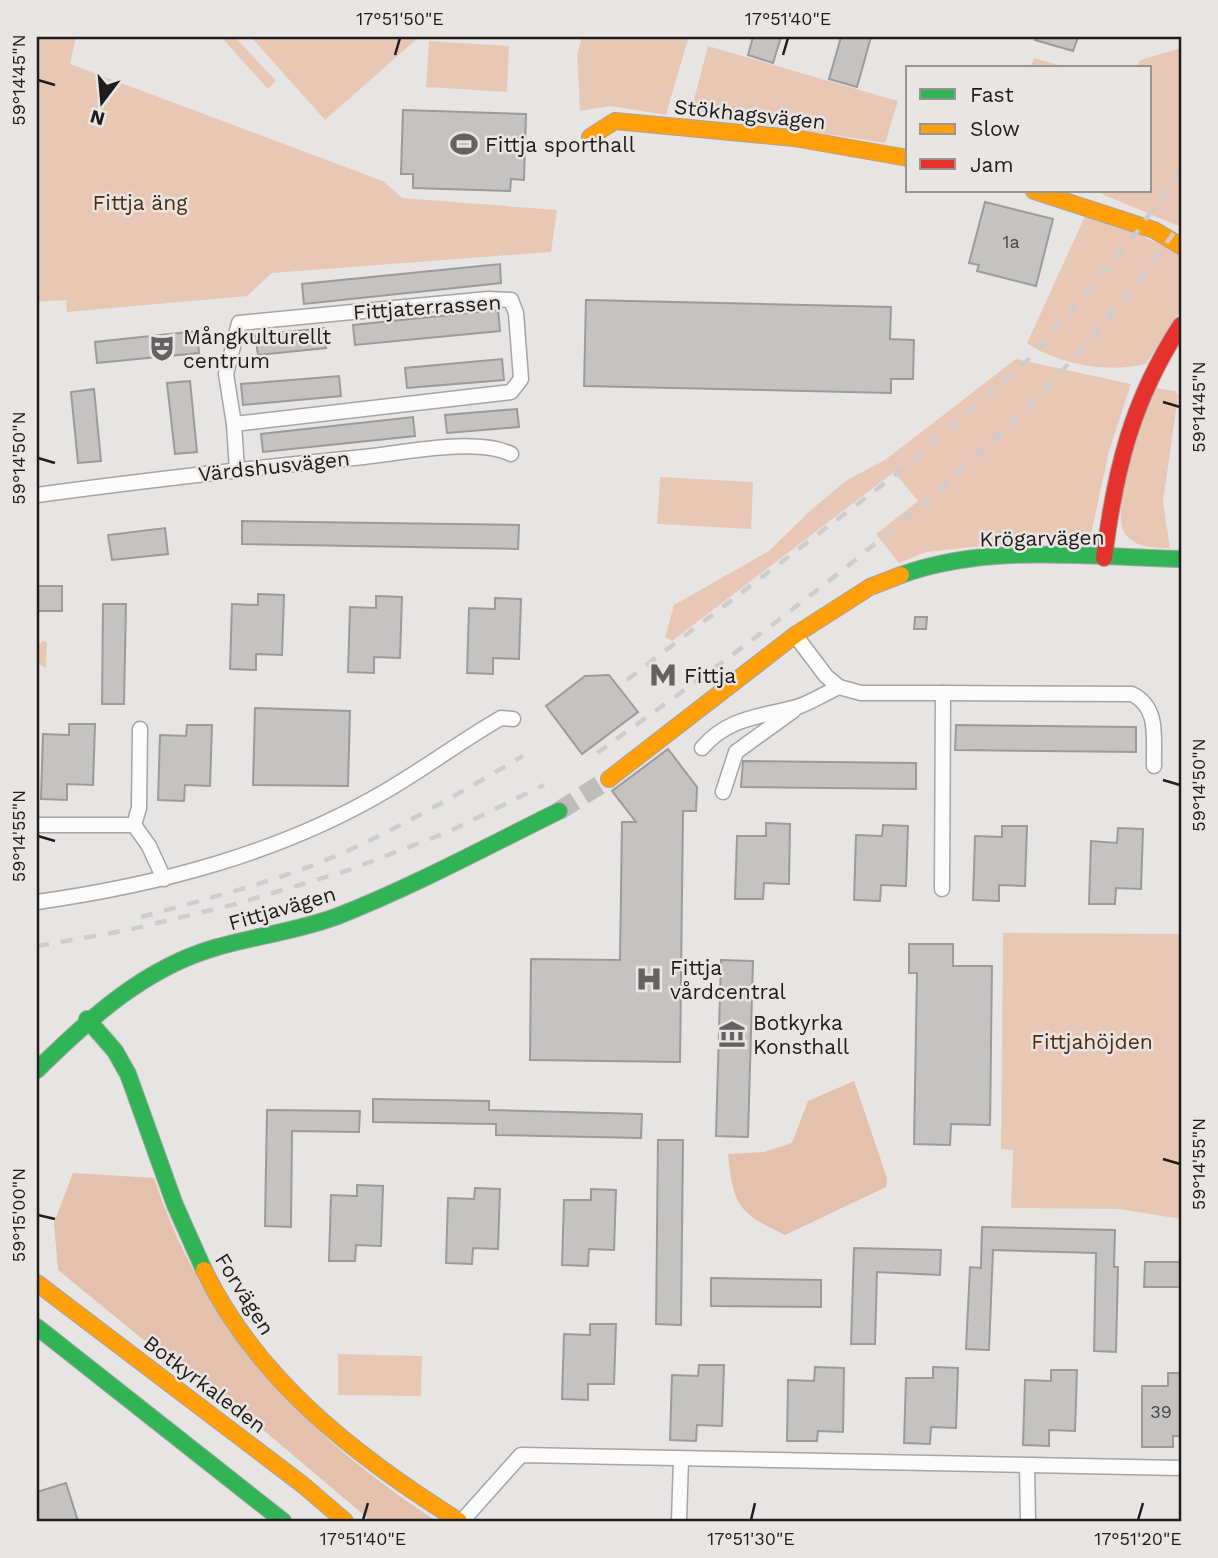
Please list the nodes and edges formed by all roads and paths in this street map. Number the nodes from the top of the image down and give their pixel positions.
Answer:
1 (590, 137) dead end
2 (906, 158) edge
3 (1037, 192) edge
4 (1181, 246) edge
5 (1181, 325) edge
6 (234, 424) junction
7 (511, 454) dead end
8 (237, 470) junction
9 (37, 495) edge
10 (1104, 558) junction
11 (1181, 559) edge
12 (795, 635) junction
13 (839, 687) junction
14 (943, 693) junction
15 (801, 705) junction
16 (513, 719) dead end
17 (140, 729) dead end
18 (702, 748) dead end
19 (1154, 766) dead end
20 (609, 779) tunnel mouth
21 (723, 792) dead end
22 (559, 811) tunnel mouth
23 (37, 825) edge
24 (134, 825) junction
25 (164, 879) junction
26 (942, 889) dead end
27 (37, 902) edge
28 (87, 1019) junction
29 (37, 1070) edge
30 (37, 1283) edge
31 (37, 1328) edge
32 (681, 1459) junction
33 (1027, 1466) junction
34 (1181, 1468) edge
35 (283, 1521) edge
36 (345, 1521) edge
37 (461, 1521) edge
38 (679, 1521) edge
39 (1028, 1521) edge

1 - 2 street, Stökhagsvägen
3 - 4 street
5 - 10 street
6 - 6 street, Fittjaterrassen
6 - 8 street, Fittjaterrassen
7 - 8 street, Värdshusvägen
8 - 9 street, Värdshusvägen
10 - 11 street, Krögarvägen
10 - 12 street, Krögarvägen
12 - 13 street
12 - 20 street, Krögarvägen
13 - 14 street
13 - 15 street
14 - 19 street
14 - 26 street
15 - 18 street
15 - 21 street
16 - 25 street
17 - 24 street
22 - 28 street, Fittjavägen
23 - 24 street
24 - 25 street
25 - 27 street
28 - 29 street, Fittjavägen
28 - 37 street, Forvägen
30 - 36 street, Botkyrkaleden
31 - 35 street
32 - 33 street
32 - 37 street
32 - 38 street
33 - 34 street
33 - 39 street

